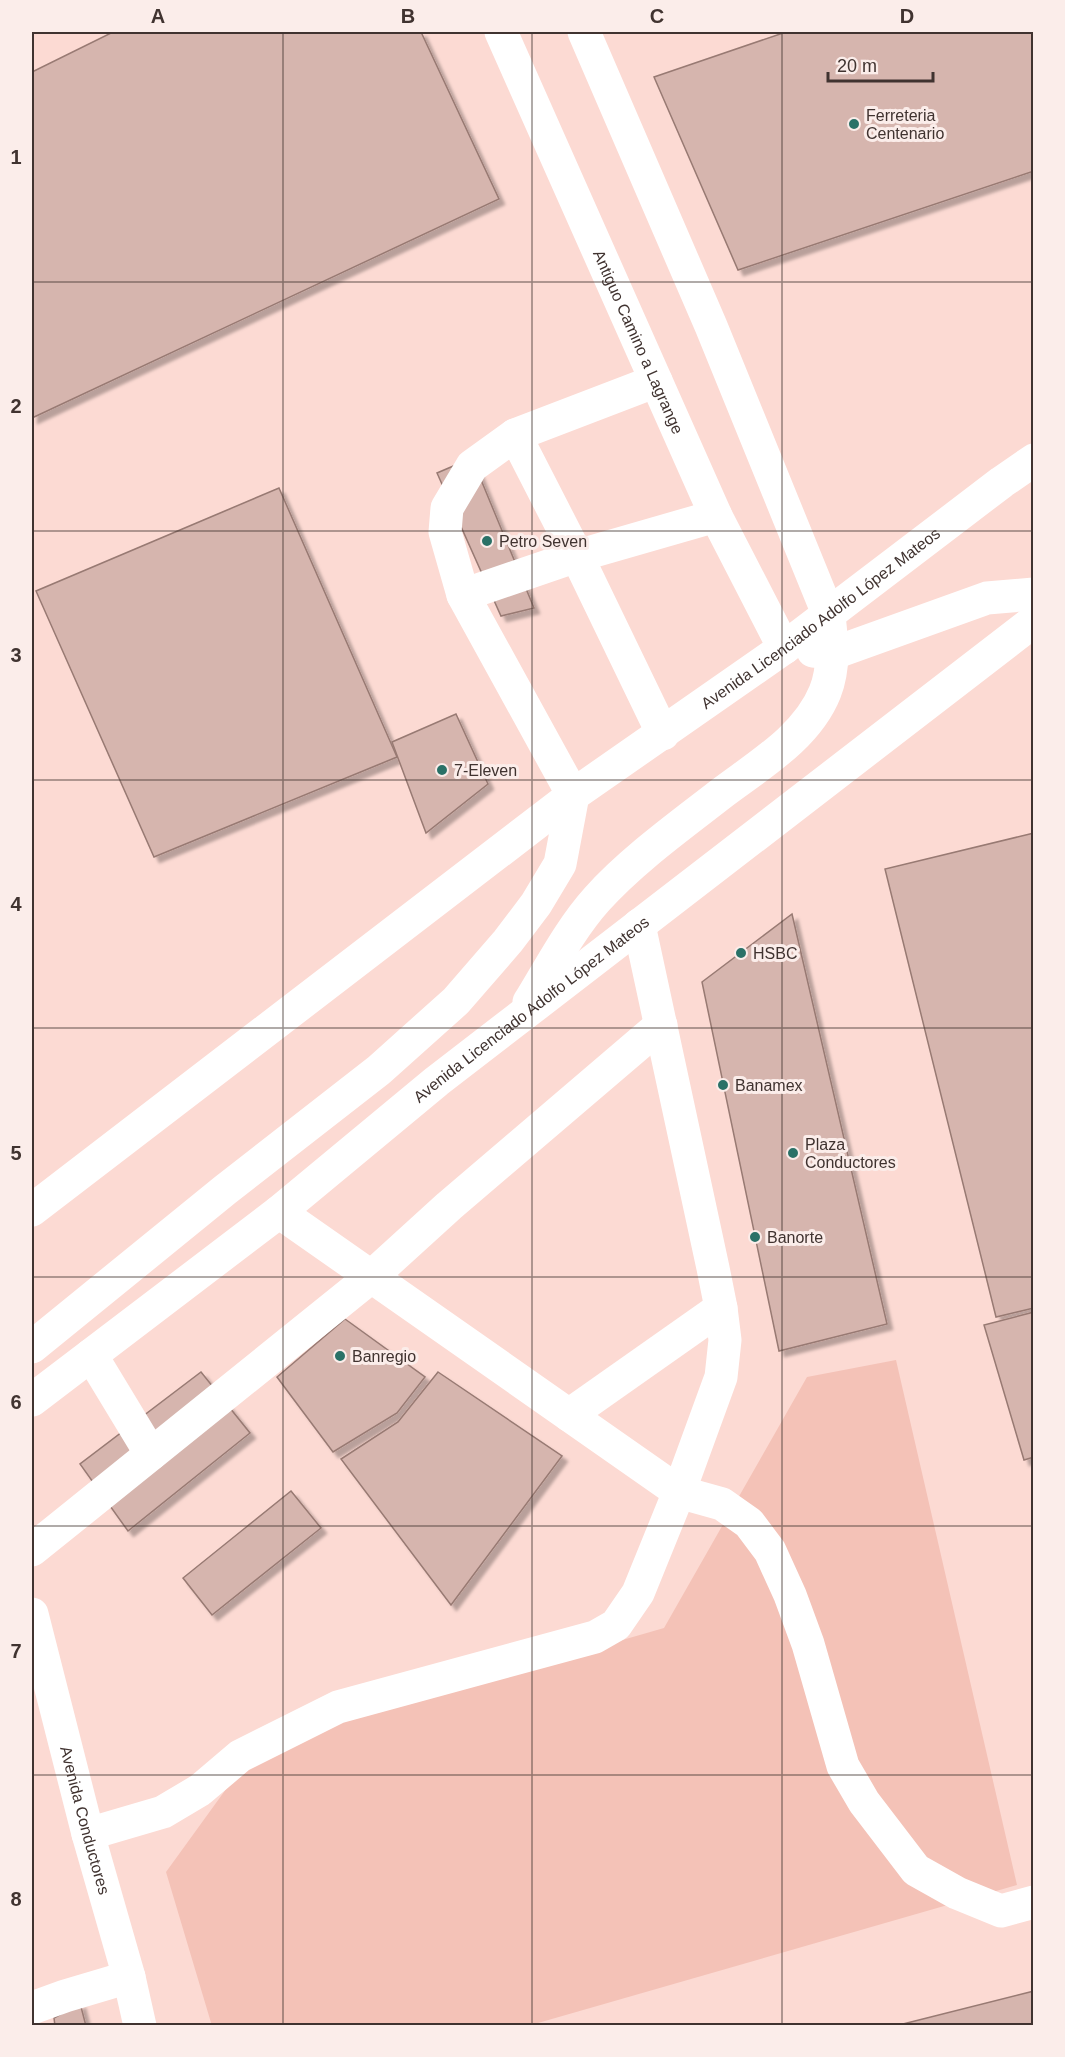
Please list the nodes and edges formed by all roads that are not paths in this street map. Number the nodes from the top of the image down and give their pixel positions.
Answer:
1 (501, 32) edge
2 (584, 32) edge
3 (656, 381) junction
4 (515, 435) junction
5 (1034, 460) edge
6 (1018, 481) edge
7 (716, 516) junction
8 (577, 556) junction
9 (1034, 594) edge
10 (464, 595) junction
11 (829, 616) junction
12 (1034, 621) edge
13 (784, 648) junction
14 (834, 653) junction
15 (663, 734) junction
16 (573, 795) junction
17 (639, 925) junction
18 (520, 1017) junction
19 (662, 1025) junction
20 (32, 1210) edge
21 (279, 1212) junction
22 (370, 1277) junction
23 (721, 1308) junction
24 (32, 1347) edge
25 (91, 1355) junction
26 (32, 1400) edge
27 (568, 1415) junction
28 (151, 1454) junction
29 (679, 1492) junction
30 (32, 1550) edge
31 (32, 1614) edge
32 (88, 1834) junction
33 (1034, 1902) edge
34 (129, 1977) junction
35 (32, 2008) edge
36 (140, 2025) edge

1 - 3 main road, Antiguo Camino a Lagrange
2 - 11 main road
3 - 4 main road
3 - 7 main road, Antiguo Camino a Lagrange
4 - 8 main road
4 - 10 main road
5 - 6 main road, Avenida Licenciado Adolfo López Mateos
6 - 11 main road, Avenida Licenciado Adolfo López Mateos
7 - 8 main road
7 - 13 main road, Antiguo Camino a Lagrange
8 - 10 main road
8 - 15 main road
9 - 14 main road
10 - 16 main road
11 - 13 main road, Avenida Licenciado Adolfo López Mateos
11 - 14 main road
12 - 17 main road, Avenida Licenciado Adolfo López Mateos
13 - 14 main road
13 - 15 main road, Avenida Licenciado Adolfo López Mateos
14 - 18 main road
15 - 16 main road, Avenida Licenciado Adolfo López Mateos
16 - 20 main road, Avenida Licenciado Adolfo López Mateos
16 - 24 main road
17 - 18 main road, Avenida Licenciado Adolfo López Mateos
17 - 19 main road
18 - 21 main road, Avenida Licenciado Adolfo López Mateos
19 - 22 main road
19 - 23 main road
21 - 22 main road
21 - 25 main road, Avenida Licenciado Adolfo López Mateos
22 - 27 main road
22 - 28 main road
23 - 27 main road
23 - 29 main road
25 - 26 main road, Avenida Licenciado Adolfo López Mateos
25 - 28 main road
27 - 29 main road
28 - 30 main road
29 - 32 main road
29 - 33 main road
31 - 32 main road, Avenida Conductores
32 - 34 main road, Avenida Conductores
34 - 35 main road
34 - 36 main road, Avenida Conductores

